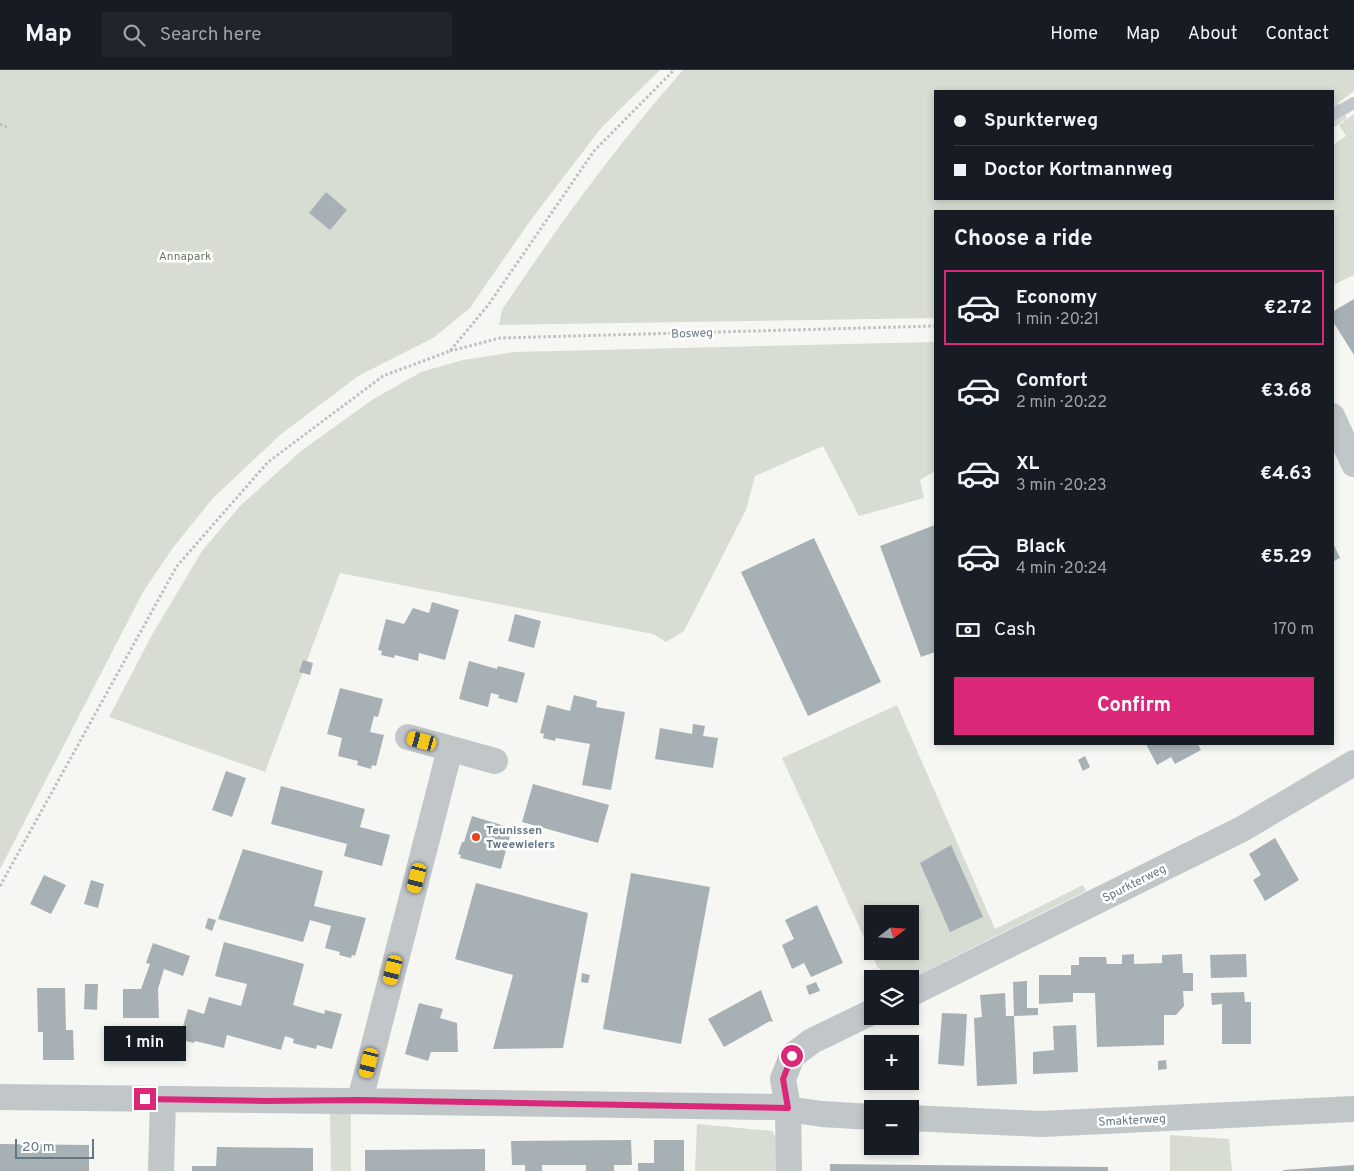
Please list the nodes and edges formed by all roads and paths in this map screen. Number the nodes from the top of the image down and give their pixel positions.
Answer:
1 (674, 70) edge
2 (1354, 103) edge
3 (1334, 113) edge
4 (0, 124) edge
5 (9, 128) dead end
6 (934, 326) edge
7 (450, 351) junction
8 (1334, 420) edge
9 (1354, 464) edge
10 (408, 738) dead end
11 (450, 749) junction
12 (495, 761) dead end
13 (1354, 763) edge
14 (0, 886) edge
15 (919, 990) edge
16 (864, 1016) edge
17 (0, 1098) edge
18 (163, 1100) junction
19 (360, 1100) junction
20 (788, 1108) junction
21 (1354, 1109) edge
22 (864, 1117) edge
23 (919, 1118) edge
24 (161, 1171) edge
25 (789, 1171) edge

1 - 7 path
2 - 3 lane
4 - 5 path
6 - 7 path, Bosweg
7 - 14 path, Bosweg
8 - 9 street
10 - 11 street
11 - 12 street
11 - 19 street
13 - 15 street, Spurkterweg
16 - 20 street
17 - 18 street
18 - 19 street
18 - 24 street
19 - 20 street
20 - 22 street
20 - 25 street
21 - 23 street, Smakterweg

